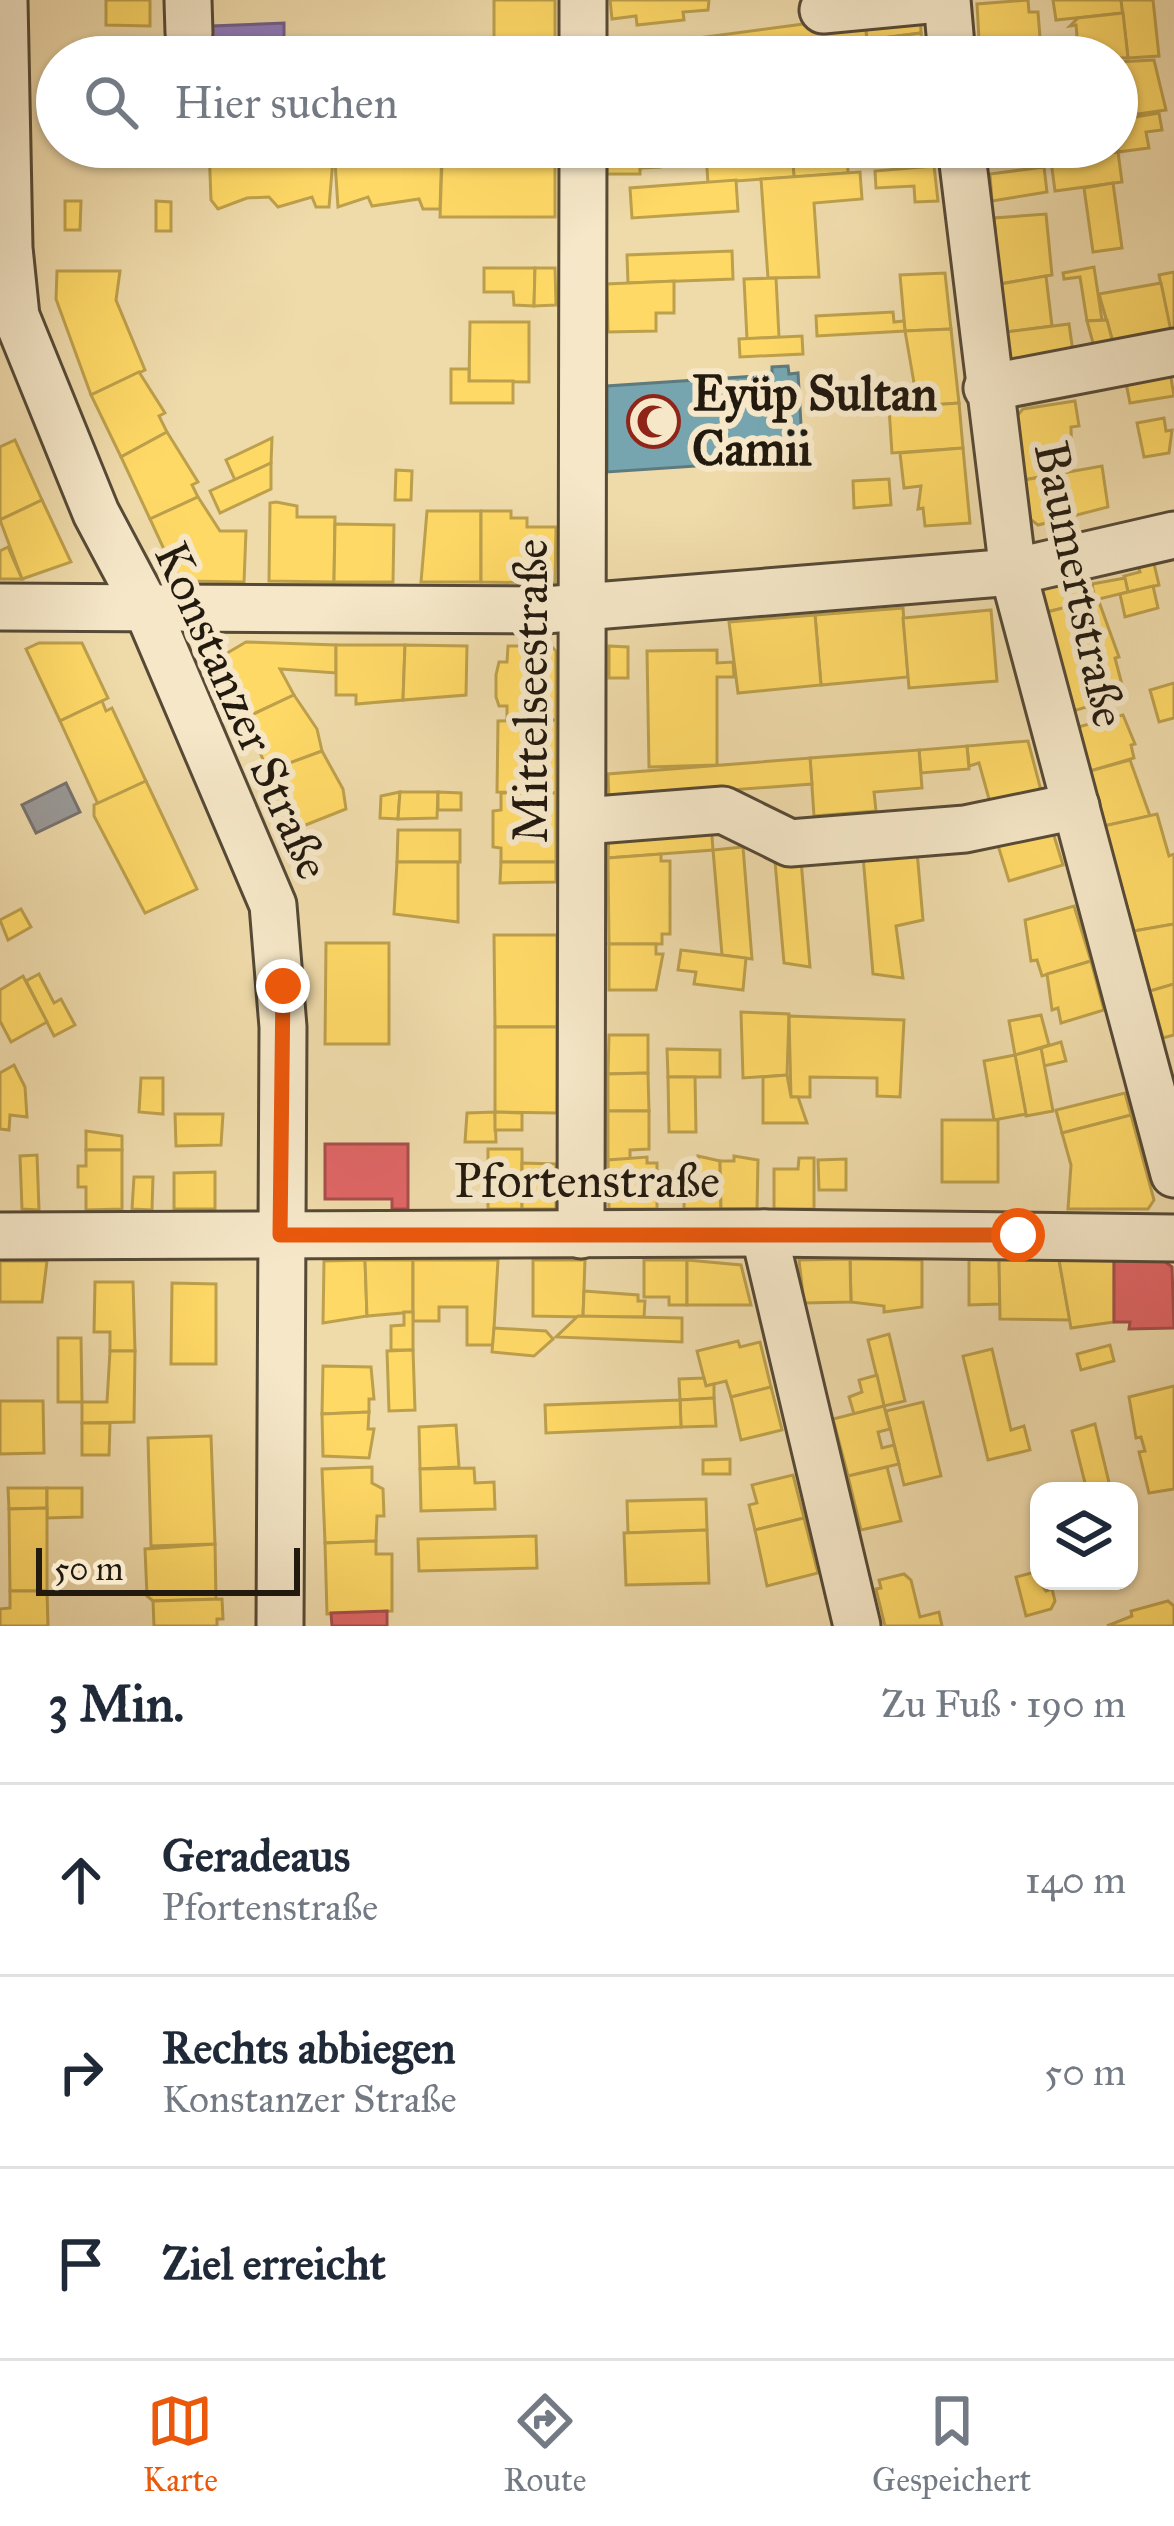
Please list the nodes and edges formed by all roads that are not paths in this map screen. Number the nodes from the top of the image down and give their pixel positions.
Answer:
1 (4, 0) edge
2 (583, 0) edge
3 (928, 0) edge
4 (947, 0) edge
5 (823, 10) dead end
6 (583, 36) edge
7 (950, 36) edge
8 (583, 168) edge
9 (964, 168) edge
10 (1174, 352) edge
11 (987, 388) junction
12 (1174, 535) edge
13 (1013, 572) junction
14 (584, 607) junction
15 (0, 608) edge
16 (148, 609) junction
17 (1076, 806) junction
18 (583, 820) junction
19 (1174, 1174) edge
20 (764, 1233) junction
21 (280, 1235) junction
22 (580, 1235) junction
23 (0, 1236) edge
24 (1174, 1238) edge
25 (280, 1626) edge
26 (857, 1626) edge

1 - 16 street, Konstanzer Straße
2 - 6 street
3 - 5 street
4 - 7 street
8 - 14 street, Mittelseestraße
9 - 11 street, Baumertstraße
10 - 11 street
11 - 13 street, Baumertstraße
12 - 13 street
13 - 14 street
13 - 17 street, Baumertstraße
14 - 16 street
14 - 18 street, Mittelseestraße
15 - 16 street
16 - 21 street, Konstanzer Straße
17 - 18 street
17 - 19 street, Baumertstraße
18 - 22 street, Mittelseestraße
20 - 22 street, Pfortenstraße
20 - 24 street, Pfortenstraße
20 - 26 street
21 - 22 street, Pfortenstraße
21 - 23 street, Pfortenstraße
21 - 25 street, Konstanzer Straße

